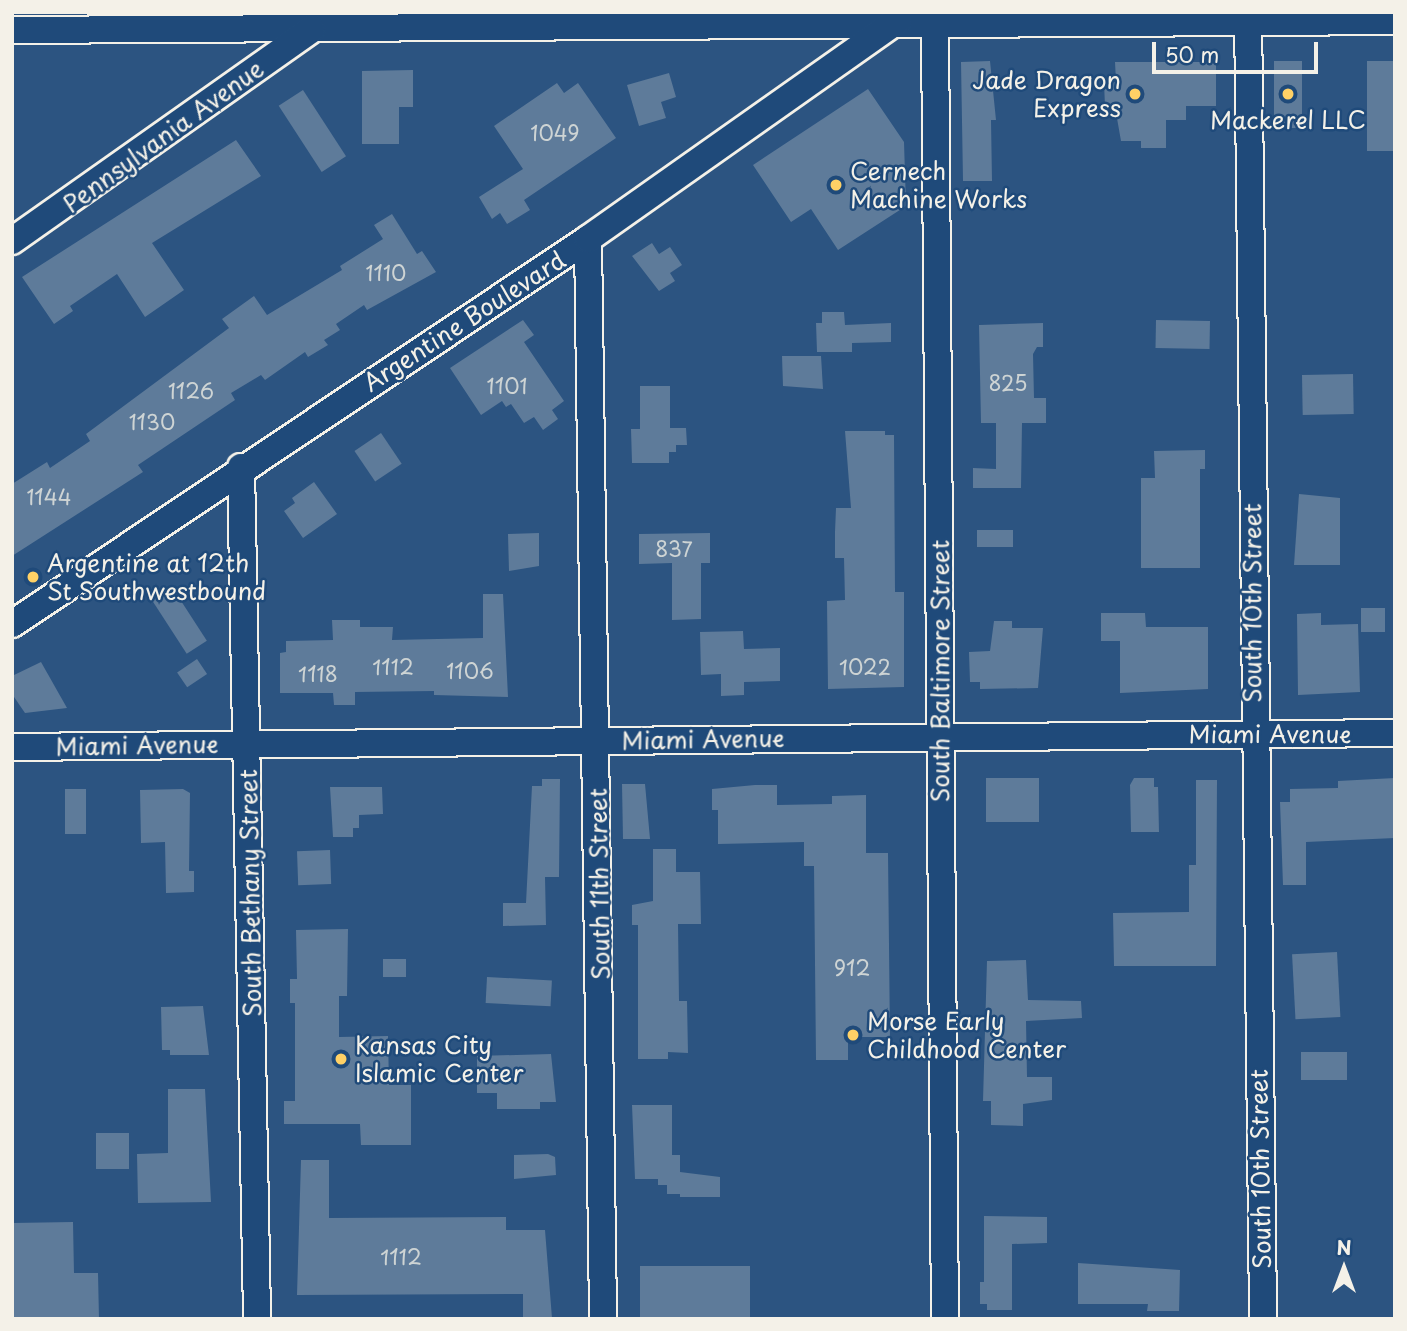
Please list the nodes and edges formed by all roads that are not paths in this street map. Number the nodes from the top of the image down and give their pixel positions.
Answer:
1 (1249, 17) edge
2 (914, 19) edge
3 (481, 20) edge
4 (1395, 21) edge
5 (312, 29) junction
6 (12, 30) edge
7 (588, 239) junction
8 (12, 241) edge
9 (241, 467) junction
10 (12, 624) edge
11 (1395, 733) edge
12 (1253, 734) junction
13 (941, 737) junction
14 (597, 740) junction
15 (247, 743) junction
16 (12, 747) edge
17 (257, 1319) edge
18 (603, 1319) edge
19 (945, 1319) edge
20 (1263, 1319) edge

1 - 2 street
1 - 4 street
1 - 12 street, South 10th Street
2 - 3 street
2 - 7 street, Argentine Boulevard
2 - 13 street, South Baltimore Street
3 - 5 street
5 - 6 street
5 - 8 street, Pennsylvania Avenue
7 - 9 street, Argentine Boulevard
7 - 14 street, South 11th Street
9 - 10 street, Argentine Boulevard
9 - 15 street, South Bethany Street
11 - 12 street, Miami Avenue
12 - 13 street, Miami Avenue
12 - 20 street, South 10th Street
13 - 14 street, Miami Avenue
13 - 19 street, South Baltimore Street
14 - 15 street, Miami Avenue
14 - 18 street, South 11th Street
15 - 16 street, Miami Avenue
15 - 17 street, South Bethany Street

